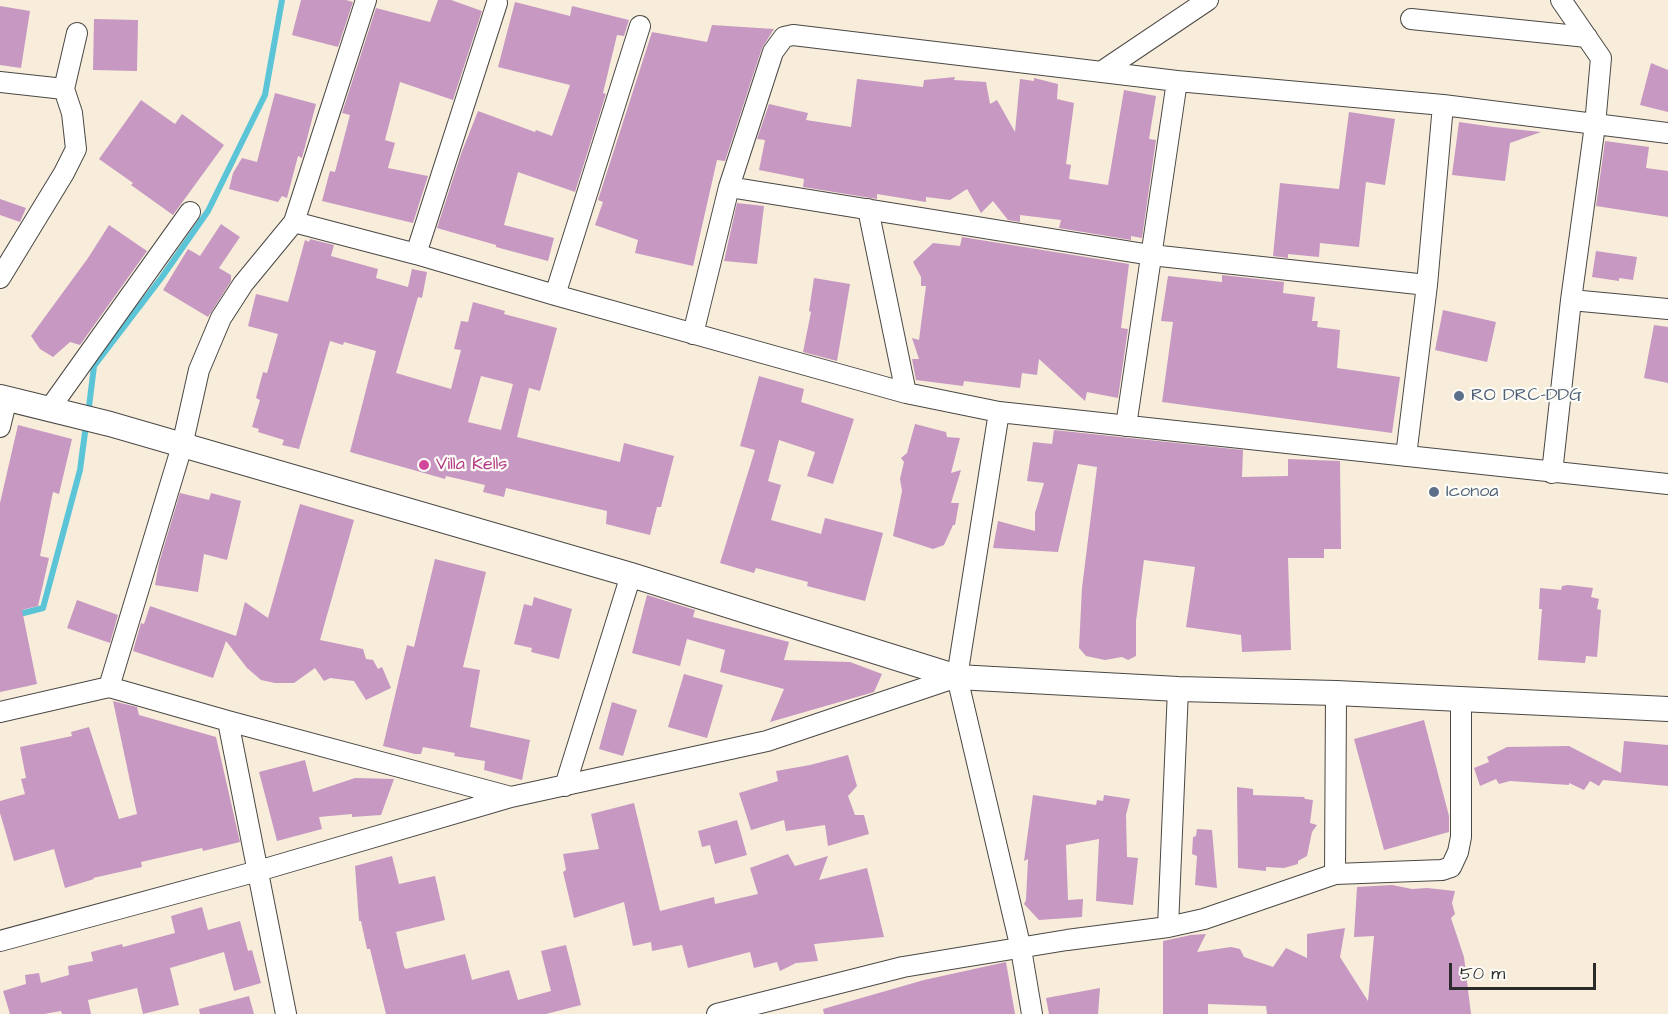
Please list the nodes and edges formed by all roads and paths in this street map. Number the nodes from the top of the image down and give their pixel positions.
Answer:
1 (366, 0) edge
2 (1208, 0) edge
3 (1561, 0) edge
4 (497, 3) dead end
5 (1411, 19) dead end
6 (640, 26) dead end
7 (77, 33) dead end
8 (1587, 37) junction
9 (1101, 72) junction
10 (0, 81) edge
11 (1177, 81) junction
12 (64, 89) junction
13 (1443, 105) junction
14 (1594, 125) junction
15 (1668, 133) edge
16 (729, 187) junction
17 (868, 209) junction
18 (190, 212) dead end
19 (294, 222) junction
20 (416, 254) junction
21 (1151, 255) junction
22 (0, 278) edge
23 (1427, 285) junction
24 (555, 296) junction
25 (1571, 300) junction
26 (1668, 309) edge
27 (693, 334) junction
28 (906, 393) junction
29 (3, 398) edge
30 (55, 409) junction
31 (999, 412) junction
32 (1126, 426) junction
33 (0, 427) edge
34 (182, 446) junction
35 (1406, 456) junction
36 (1552, 473) junction
37 (1668, 485) edge
38 (631, 575) junction
39 (957, 677) junction
40 (109, 687) junction
41 (1178, 689) junction
42 (1336, 693) junction
43 (1461, 699) junction
44 (1668, 709) edge
45 (0, 712) edge
46 (228, 721) junction
47 (564, 786) junction
48 (511, 797) junction
49 (258, 871) junction
50 (1335, 874) junction
51 (1168, 927) junction
52 (0, 941) edge
53 (1021, 949) junction
54 (785, 1006) edge
55 (286, 1014) edge
56 (717, 1014) edge
57 (1032, 1014) edge

1 - 19 street
2 - 9 street
3 - 8 street
4 - 20 street
5 - 8 street
6 - 24 street
7 - 12 street
8 - 14 street
9 - 11 street
9 - 16 street
10 - 12 street
11 - 13 street
11 - 21 street
12 - 22 street
13 - 14 street
13 - 23 street
14 - 15 street
14 - 25 street
16 - 17 street
16 - 27 street
17 - 21 street
17 - 28 street
18 - 30 street
19 - 20 street
19 - 34 street
20 - 24 street
21 - 23 street
21 - 32 street
23 - 35 street
24 - 27 street
25 - 26 street
25 - 36 street
27 - 28 street
28 - 31 street
29 - 30 street
29 - 33 street
30 - 34 street
31 - 32 street
31 - 39 street
32 - 35 street
34 - 38 street
34 - 40 street
35 - 36 street
36 - 37 street
38 - 39 street
38 - 47 street
39 - 41 street
39 - 47 street
39 - 53 street
40 - 45 street
40 - 46 street
41 - 42 street
41 - 51 street
42 - 43 street
42 - 50 street
43 - 44 street
43 - 50 street
46 - 48 street
46 - 49 street
47 - 48 street
48 - 49 street
49 - 52 street
49 - 55 street
50 - 51 street
51 - 53 street
53 - 54 street
53 - 57 street
54 - 56 street

